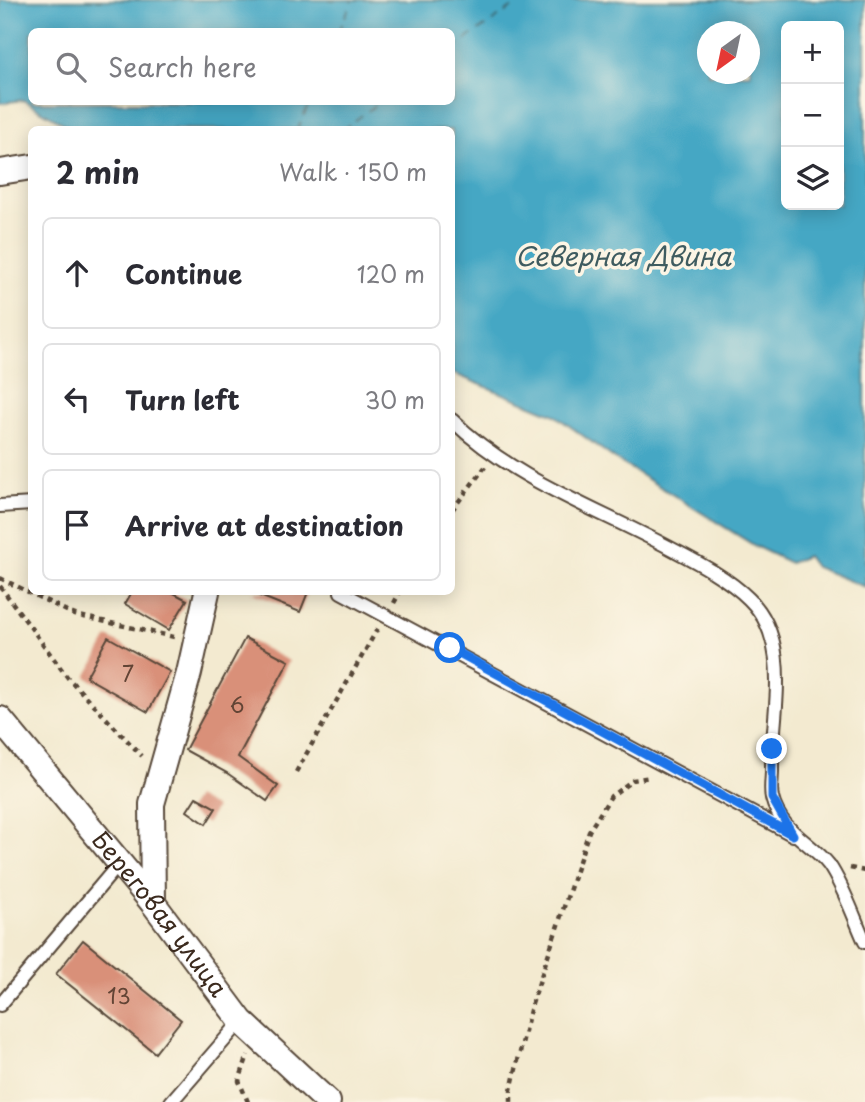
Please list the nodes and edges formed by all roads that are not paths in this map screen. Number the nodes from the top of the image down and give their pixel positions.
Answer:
1 (28, 168) edge
2 (0, 172) edge
3 (455, 423) edge
4 (28, 504) edge
5 (0, 506) edge
6 (206, 595) edge
7 (347, 595) edge
8 (3, 729) edge
9 (793, 835) junction
10 (119, 864) junction
11 (153, 903) junction
12 (865, 942) edge
13 (0, 1005) edge
14 (248, 1028) junction
15 (171, 1102) edge
16 (328, 1102) edge

1 - 2 street
3 - 9 lane
4 - 5 lane
6 - 11 street
7 - 9 lane
8 - 10 street, Береговая улица
9 - 12 lane
10 - 11 street, Береговая улица
10 - 13 lane
11 - 14 street, Береговая улица
14 - 15 lane
14 - 16 street, Береговая улица

